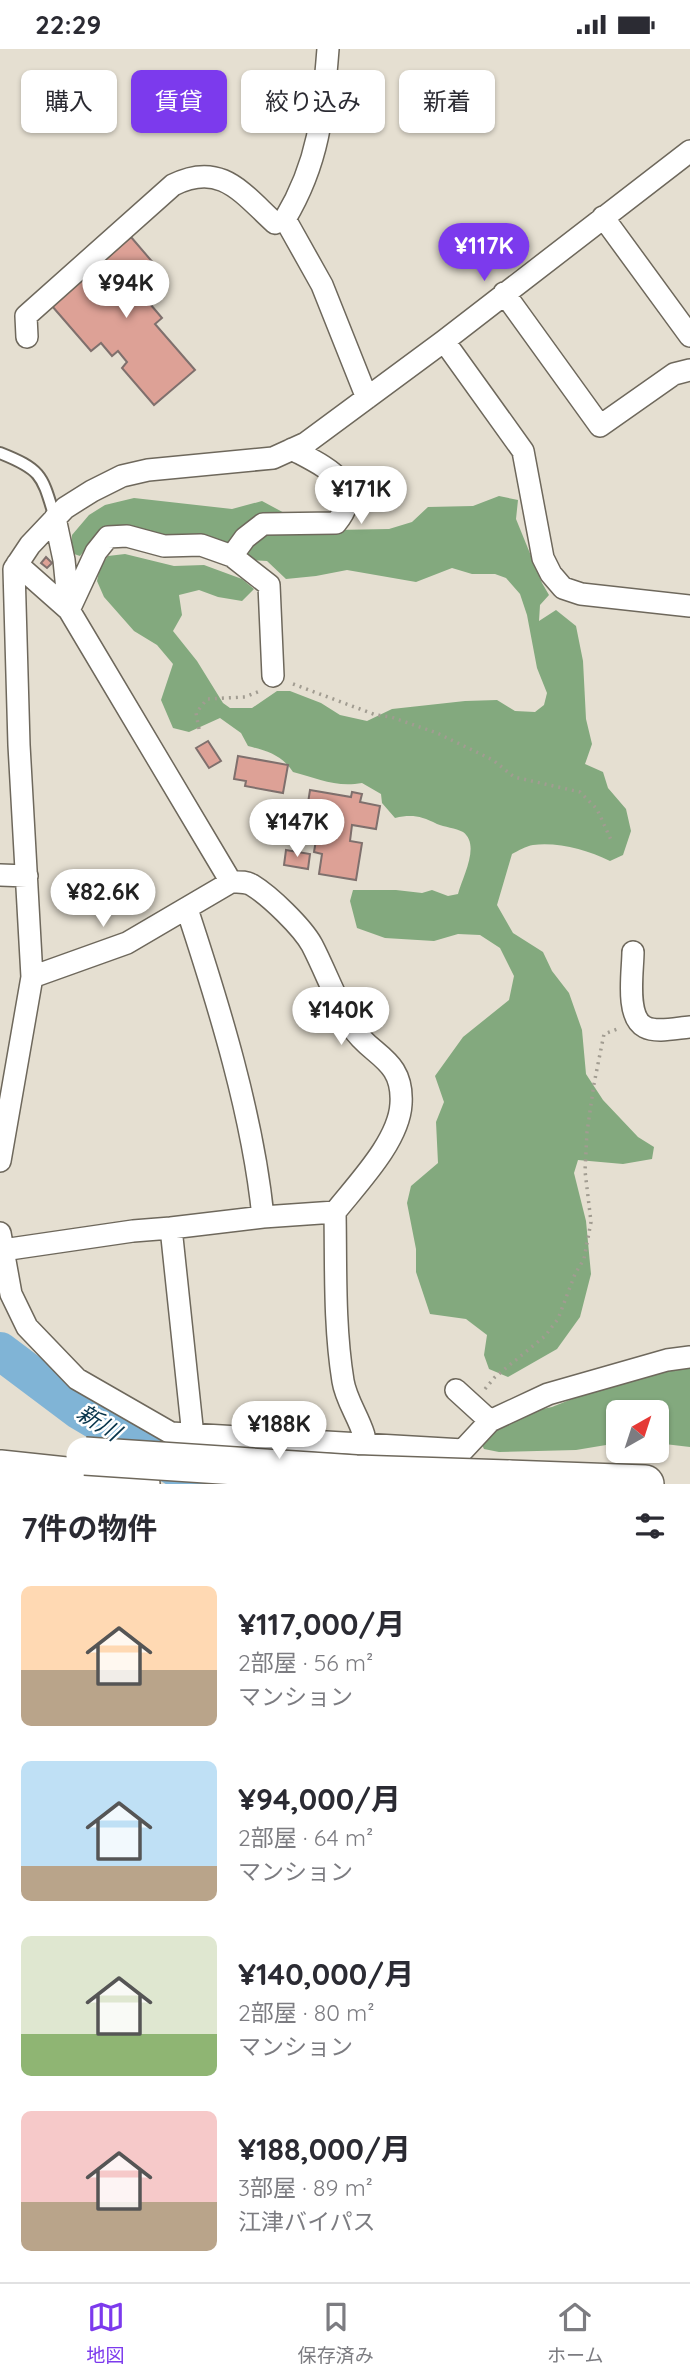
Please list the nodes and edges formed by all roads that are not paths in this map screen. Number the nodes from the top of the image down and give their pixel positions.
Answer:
1 (328, 49) edge
2 (690, 151) edge
3 (603, 217) junction
4 (285, 219) junction
5 (504, 293) junction
6 (690, 336) edge
7 (27, 337) dead end
8 (444, 341) junction
9 (690, 370) edge
10 (367, 398) junction
11 (292, 449) junction
12 (0, 453) edge
13 (55, 518) junction
14 (232, 556) junction
15 (17, 564) junction
16 (690, 606) edge
17 (69, 610) junction
18 (273, 675) road end
19 (9, 745) edge
20 (0, 875) edge
21 (27, 876) junction
22 (231, 882) junction
23 (187, 909) junction
24 (633, 952) dead end
25 (32, 977) junction
26 (690, 1027) edge
27 (0, 1161) edge
28 (335, 1212) junction
29 (263, 1217) junction
30 (171, 1227) junction
31 (1, 1241) edge
32 (690, 1357) edge
33 (464, 1397) road end
34 (490, 1421) junction
35 (194, 1436) junction
36 (368, 1445) junction
37 (0, 1447) edge
38 (92, 1468) junction
39 (0, 1469) edge
40 (141, 1484) edge
41 (363, 1484) edge
42 (645, 1484) edge

1 - 4 street
2 - 3 street
3 - 5 street
3 - 6 street
4 - 7 street
4 - 10 street
5 - 8 street
5 - 9 street
8 - 10 street
8 - 16 street
10 - 11 street
11 - 13 street
11 - 14 street
12 - 13 lane
13 - 15 street
13 - 17 street
14 - 17 street
14 - 18 street
15 - 17 street
15 - 19 street
17 - 22 street
19 - 21 street
20 - 21 street
21 - 25 street
22 - 23 street
22 - 28 street
23 - 25 street
23 - 29 street
24 - 26 street
25 - 27 street
28 - 29 street
28 - 36 street
29 - 30 street
30 - 31 street
30 - 35 street
31 - 35 street
32 - 34 street
33 - 34 street
34 - 36 street
35 - 36 street
36 - 41 street
37 - 38 highway
38 - 39 highway
38 - 40 highway
38 - 42 highway, bridge

